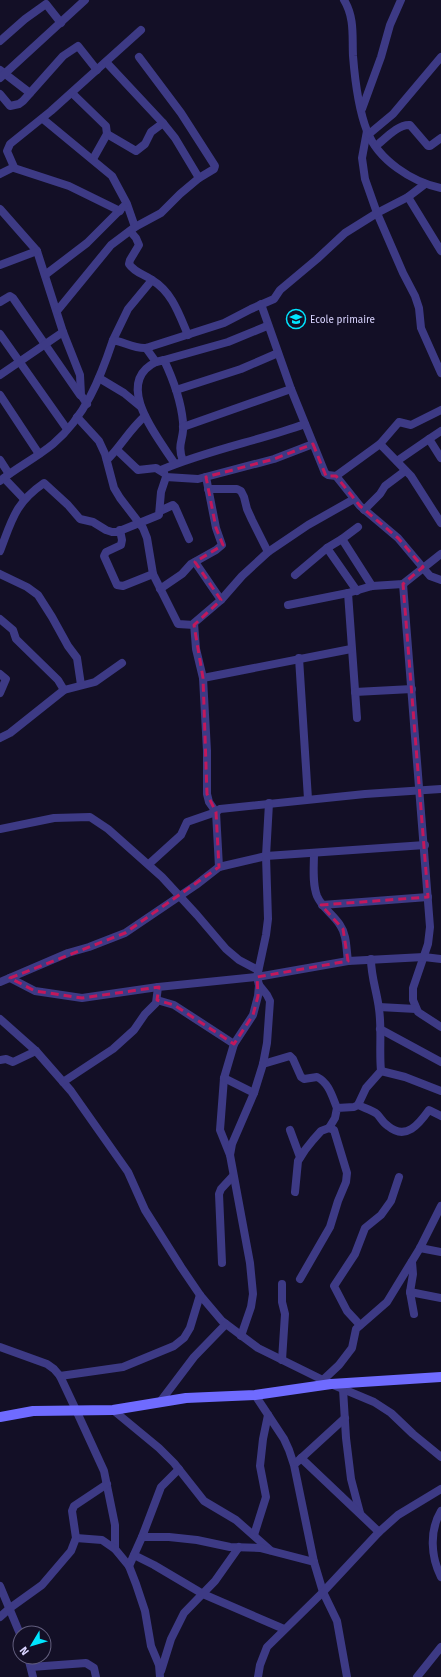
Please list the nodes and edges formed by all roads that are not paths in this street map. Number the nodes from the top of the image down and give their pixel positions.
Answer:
1 (85, 0) edge
2 (401, 0) edge
3 (346, 2) edge
4 (61, 23) junction
5 (141, 30) dead end
6 (0, 41) edge
7 (139, 57) dead end
8 (441, 57) edge
9 (106, 62) junction
10 (97, 70) junction
11 (1, 74) edge
12 (30, 93) junction
13 (72, 93) junction
14 (0, 94) edge
15 (361, 109) junction
16 (393, 114) junction
17 (43, 119) junction
18 (163, 123) junction
19 (402, 126) junction
20 (368, 132) junction
21 (107, 134) junction
22 (441, 138) edge
23 (376, 146) junction
24 (93, 159) junction
25 (14, 168) junction
26 (0, 174) edge
27 (199, 178) junction
28 (425, 184) junction
29 (440, 185) edge
30 (408, 197) junction
31 (127, 204) junction
32 (0, 209) edge
33 (120, 210) junction
34 (377, 213) junction
35 (133, 229) junction
36 (37, 251) junction
37 (441, 251) edge
38 (0, 265) edge
39 (45, 275) junction
40 (152, 280) junction
41 (0, 302) edge
42 (260, 304) junction
43 (57, 311) junction
44 (267, 326) junction
45 (63, 332) junction
46 (0, 334) edge
47 (188, 335) junction
48 (113, 340) junction
49 (45, 345) junction
50 (146, 348) junction
51 (278, 352) junction
52 (20, 361) junction
53 (160, 361) junction
54 (441, 373) edge
55 (0, 375) edge
56 (99, 378) junction
57 (291, 389) junction
58 (176, 390) junction
59 (0, 395) edge
60 (81, 395) junction
61 (87, 404) junction
62 (142, 407) junction
63 (441, 410) edge
64 (145, 416) junction
65 (77, 417) junction
66 (305, 424) junction
67 (183, 427) junction
68 (67, 429) junction
69 (441, 431) edge
70 (429, 439) junction
71 (313, 444) junction
72 (380, 444) junction
73 (117, 450) junction
74 (39, 454) junction
75 (441, 458) edge
76 (0, 460) edge
77 (107, 460) junction
78 (397, 461) junction
79 (179, 463) junction
80 (405, 471) junction
81 (164, 474) junction
82 (336, 476) junction
83 (206, 477) junction
84 (4, 478) edge
85 (208, 489) junction
86 (24, 499) junction
87 (354, 499) junction
88 (364, 510) junction
89 (160, 511) junction
90 (139, 522) junction
91 (441, 523) edge
92 (358, 527) dead end
93 (120, 530) junction
94 (189, 539) dead end
95 (342, 540) junction
96 (327, 548) junction
97 (0, 551) edge
98 (268, 552) junction
99 (441, 554) edge
100 (195, 562) junction
101 (423, 567) junction
102 (0, 574) edge
103 (152, 574) junction
104 (295, 575) dead end
105 (441, 580) edge
106 (402, 584) junction
107 (372, 586) junction
108 (160, 589) junction
109 (357, 591) junction
110 (348, 593) junction
111 (221, 600) junction
112 (288, 605) dead end
113 (0, 619) edge
114 (194, 625) junction
115 (351, 649) junction
116 (299, 658) junction
117 (122, 663) dead end
118 (0, 674) edge
119 (203, 678) junction
120 (81, 685) junction
121 (412, 689) junction
122 (64, 690) junction
123 (355, 692) junction
124 (0, 693) edge
125 (357, 718) dead end
126 (0, 738) edge
127 (441, 789) edge
128 (420, 790) junction
129 (308, 799) junction
130 (269, 803) junction
131 (216, 812) junction
132 (0, 828) edge
133 (425, 845) junction
134 (314, 853) junction
135 (266, 856) junction
136 (148, 864) junction
137 (219, 867) junction
138 (179, 896) junction
139 (428, 897) junction
140 (322, 904) junction
141 (424, 957) junction
142 (371, 959) junction
143 (440, 959) edge
144 (348, 961) junction
145 (258, 977) junction
146 (10, 978) junction
147 (0, 982) edge
148 (158, 987) junction
149 (157, 1000) junction
150 (379, 1007) junction
151 (416, 1009) junction
152 (0, 1019) edge
153 (441, 1027) edge
154 (380, 1028) junction
155 (234, 1044) junction
156 (36, 1051) junction
157 (0, 1060) edge
158 (441, 1062) edge
159 (263, 1064) junction
160 (381, 1071) junction
161 (224, 1078) junction
162 (64, 1082) junction
163 (441, 1090) edge
164 (254, 1093) junction
165 (358, 1105) junction
166 (337, 1108) junction
167 (441, 1116) edge
168 (328, 1128) junction
169 (290, 1130) dead end
170 (230, 1155) junction
171 (300, 1157) junction
172 (233, 1176) junction
173 (399, 1177) dead end
174 (295, 1192) dead end
175 (441, 1206) edge
176 (420, 1248) junction
177 (441, 1252) edge
178 (412, 1262) junction
179 (222, 1263) dead end
180 (300, 1279) dead end
181 (282, 1284) dead end
182 (410, 1292) junction
183 (200, 1295) junction
184 (441, 1298) edge
185 (414, 1314) dead end
186 (226, 1324) junction
187 (360, 1325) junction
188 (241, 1336) junction
189 (0, 1347) edge
190 (282, 1360) junction
191 (60, 1376) junction
192 (441, 1377) edge
193 (327, 1382) junction
194 (344, 1389) junction
195 (255, 1395) junction
196 (160, 1402) junction
197 (76, 1410) junction
198 (113, 1410) junction
199 (268, 1415) junction
200 (0, 1418) edge
201 (345, 1418) junction
202 (441, 1457) edge
203 (301, 1458) junction
204 (294, 1465) junction
205 (179, 1470) junction
206 (108, 1484) junction
207 (441, 1489) edge
208 (441, 1511) edge
209 (360, 1514) junction
210 (379, 1532) junction
211 (254, 1535) junction
212 (142, 1537) junction
213 (76, 1538) junction
214 (239, 1547) junction
215 (115, 1549) junction
216 (270, 1550) junction
217 (134, 1556) junction
218 (314, 1562) junction
219 (129, 1566) junction
220 (441, 1577) edge
221 (0, 1586) edge
222 (323, 1592) junction
223 (203, 1594) junction
224 (10, 1608) junction
225 (0, 1617) edge
226 (17, 1625) edge
227 (284, 1629) junction
228 (441, 1647) edge
229 (31, 1666) joint
230 (160, 1675) edge
231 (33, 1677) edge
232 (96, 1677) edge
233 (258, 1677) edge
234 (347, 1677) edge
235 (417, 1677) edge

1 - 4 street
2 - 15 street
3 - 15 street
4 - 6 street
4 - 11 street
5 - 9 street
7 - 27 street
8 - 16 street
9 - 10 street
9 - 18 street
10 - 12 street
10 - 13 street
11 - 12 street
12 - 14 street
13 - 17 street
13 - 21 street
15 - 20 street
16 - 19 street
16 - 20 street
17 - 24 street
17 - 25 street
18 - 21 street
18 - 27 street
19 - 22 street
19 - 23 street
20 - 23 street
20 - 34 street
21 - 24 street
23 - 28 street
24 - 31 street
25 - 26 street
25 - 33 street
27 - 35 street
28 - 29 street
28 - 30 street
30 - 34 street
30 - 37 street
31 - 33 street
31 - 35 street
32 - 36 street
33 - 39 street
34 - 42 street
34 - 54 street
35 - 40 street
35 - 43 street
36 - 38 street
36 - 39 street
39 - 43 street
40 - 47 street
40 - 48 street
41 - 49 street
42 - 44 street
42 - 47 street
43 - 45 street
44 - 51 street
44 - 53 street
45 - 49 street
45 - 60 street
46 - 52 street
47 - 50 street
48 - 50 street
48 - 56 street
49 - 52 street
49 - 60 street
50 - 53 street
51 - 57 street
51 - 58 street
52 - 55 street
52 - 68 street
53 - 58 street
53 - 62 street
56 - 61 street
56 - 62 street
57 - 66 street
57 - 67 street
58 - 67 street
59 - 74 street
60 - 61 street
61 - 65 street
62 - 64 street
63 - 72 street
64 - 73 street
64 - 79 street
65 - 68 street
65 - 77 street
66 - 71 street
66 - 79 street
67 - 79 street
68 - 74 street
69 - 70 street
70 - 75 street
70 - 78 street
71 - 82 street
71 - 83 street
72 - 78 street
72 - 82 street
73 - 77 street
73 - 81 street
74 - 84 street
76 - 84 street
77 - 90 street
78 - 80 street
79 - 81 street
80 - 88 street
80 - 91 street
81 - 83 street
81 - 89 street
82 - 87 street
83 - 85 street
84 - 86 street
85 - 98 street
85 - 100 street
86 - 93 street
86 - 97 street
87 - 88 street
87 - 98 street
88 - 101 street
89 - 90 street
89 - 94 street
90 - 93 street
90 - 103 street
92 - 95 street
93 - 103 street
95 - 96 street
95 - 107 street
96 - 104 street
96 - 109 street
98 - 111 street
99 - 101 street
100 - 108 street
100 - 111 street
101 - 105 street
101 - 106 street
102 - 120 street
103 - 108 street
106 - 107 street
106 - 121 street
107 - 109 street
108 - 114 street
109 - 110 street
110 - 112 street
110 - 115 street
111 - 114 street
113 - 122 street
114 - 119 street
115 - 116 street
115 - 123 street
116 - 119 street
116 - 129 street
117 - 120 street
118 - 124 street
119 - 131 street
120 - 122 street
121 - 123 street
121 - 128 street
122 - 126 street
123 - 125 street
127 - 128 street
128 - 129 street
128 - 133 street
129 - 130 street
130 - 131 street
130 - 135 street
131 - 136 street
131 - 137 street
132 - 136 street
133 - 134 street
133 - 139 street
134 - 135 street
134 - 140 street
135 - 137 street
135 - 145 street
136 - 138 street
137 - 138 street
138 - 145 street
138 - 146 street
139 - 140 street
139 - 141 street
140 - 144 street
141 - 142 street
141 - 143 street
141 - 151 street
142 - 144 street
142 - 150 street
144 - 145 street
145 - 148 street
145 - 155 street
145 - 159 street
146 - 147 street
146 - 148 street
148 - 149 street
149 - 155 street
149 - 162 street
150 - 151 street
150 - 154 street
151 - 153 street
152 - 156 street
154 - 158 street
154 - 160 street
155 - 161 street
156 - 157 street
156 - 162 street
159 - 164 street
159 - 166 street
160 - 163 street
160 - 165 street
161 - 164 street
161 - 170 street
162 - 183 street
164 - 170 street
165 - 166 street
165 - 167 street
166 - 168 street
168 - 171 street
168 - 180 street
169 - 171 street
170 - 172 street
171 - 174 street
172 - 179 street
172 - 188 street
173 - 187 street
175 - 176 street
176 - 177 street
176 - 178 street
178 - 182 street
178 - 187 street
181 - 190 street
182 - 184 street
182 - 185 street
183 - 186 street
183 - 191 street
186 - 188 street
186 - 196 street
187 - 193 street
188 - 190 street
189 - 191 street
190 - 193 street
191 - 197 street
192 - 193 street
193 - 194 street
193 - 195 street
194 - 201 street
194 - 202 street
195 - 196 street
195 - 199 street
196 - 198 street
197 - 198 street
197 - 200 street
197 - 206 street
198 - 205 street
199 - 204 street
199 - 211 street
201 - 203 street
201 - 209 street
203 - 204 street
203 - 209 street
204 - 218 street
205 - 211 street
205 - 212 street
206 - 213 street
206 - 215 street
207 - 210 street
208 - 220 street
209 - 210 street
210 - 222 street
211 - 216 street
212 - 214 street
212 - 217 street
213 - 215 street
213 - 224 street
214 - 216 street
214 - 223 street
215 - 219 street
216 - 218 street
217 - 219 street
217 - 223 street
218 - 222 street
219 - 230 street
221 - 224 street
222 - 227 street
222 - 234 street
223 - 227 street
223 - 230 street
224 - 225 street
224 - 226 street
227 - 233 street
228 - 235 street
229 - 231 street
229 - 232 street

